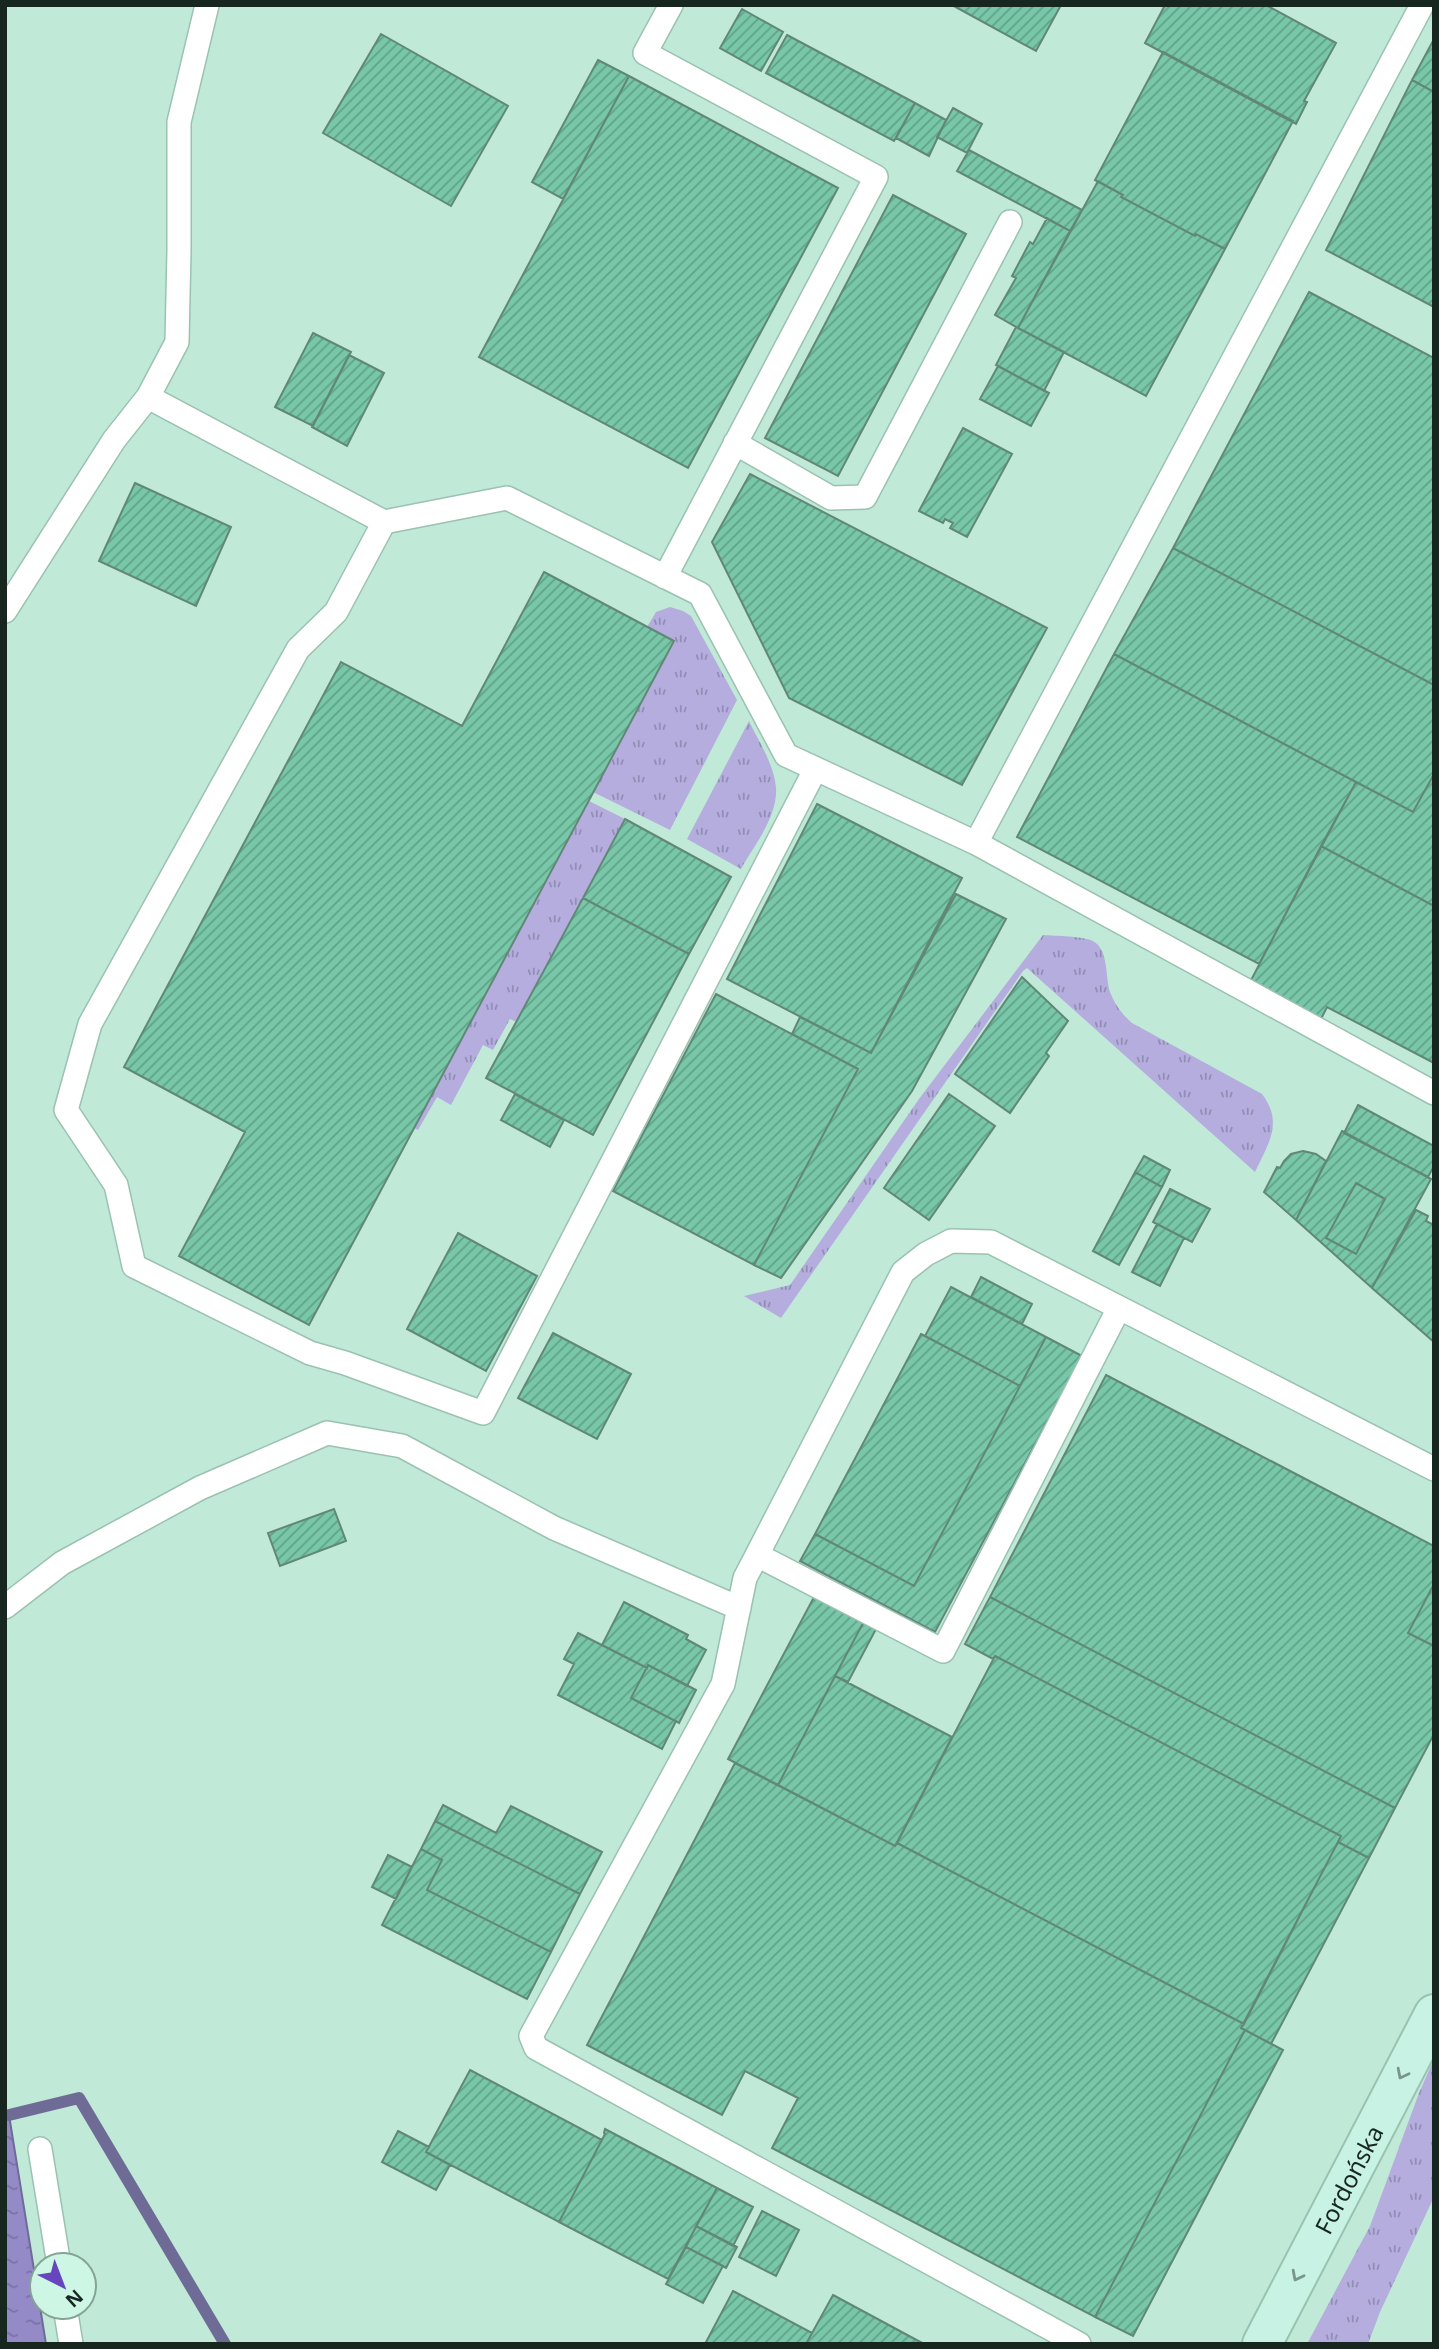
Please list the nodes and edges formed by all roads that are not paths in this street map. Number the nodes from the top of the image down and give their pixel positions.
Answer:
1 (207, 5) edge
2 (671, 5) edge
3 (1422, 5) edge
4 (1010, 222) dead end
5 (148, 397) junction
6 (735, 443) junction
7 (384, 523) junction
8 (665, 577) junction
9 (5, 611) edge
10 (815, 770) junction
11 (976, 844) junction
12 (1434, 1093) edge
13 (1119, 1308) junction
14 (1434, 1469) edge
15 (757, 1555) junction
16 (5, 1607) edge
17 (739, 1608) junction
18 (1434, 2014) edge
19 (40, 2149) dead end
20 (56, 2251) edge
21 (67, 2321) edge
22 (71, 2344) edge
23 (1079, 2344) edge
24 (1262, 2344) edge

1 - 5 lane
2 - 6 lane
3 - 11 lane
4 - 6 lane
5 - 7 lane
5 - 9 lane
6 - 8 lane
7 - 8 lane
7 - 10 lane
8 - 10 lane
10 - 11 lane
11 - 12 lane
13 - 14 lane
13 - 15 lane
13 - 15 lane
15 - 17 lane
16 - 17 lane
17 - 23 lane
18 -> 24 main road, Fordońska
19 - 20 lane
21 - 22 lane

